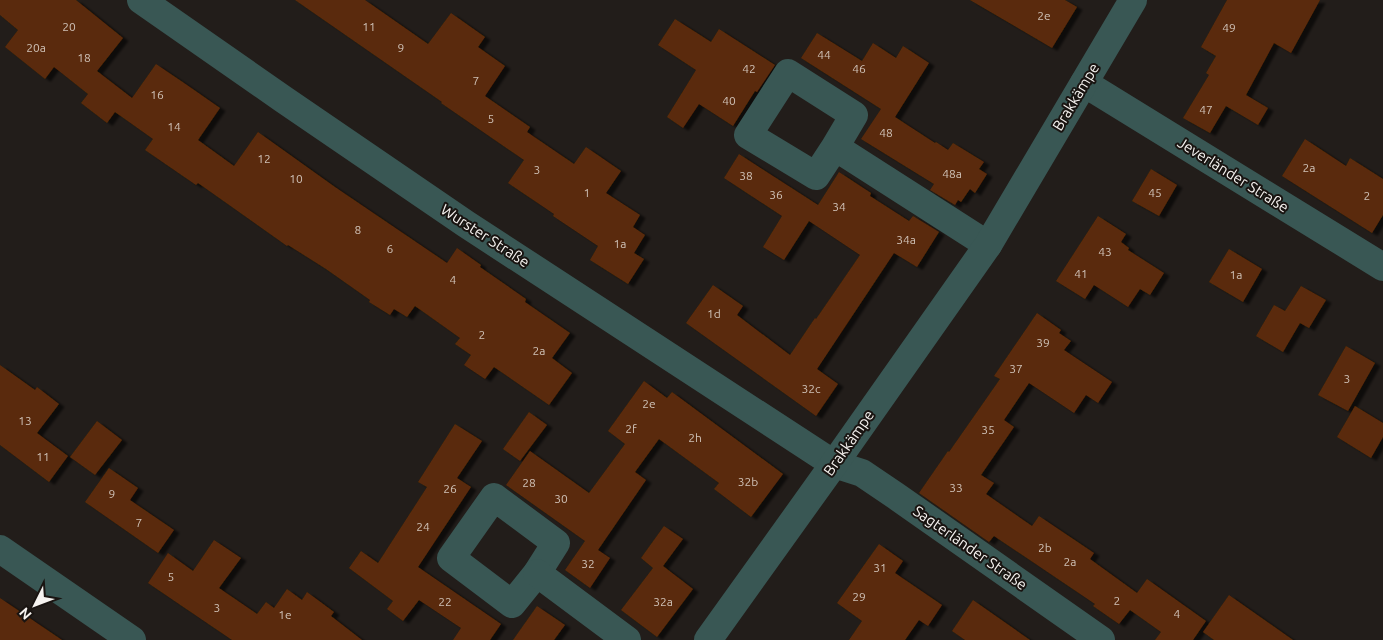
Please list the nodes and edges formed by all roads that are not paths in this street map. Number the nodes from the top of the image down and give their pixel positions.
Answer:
1 (141, 0) edge
2 (1131, 1) edge
3 (1084, 83) junction
4 (835, 147) dead end
5 (988, 245) junction
6 (1383, 268) edge
7 (834, 464) junction
8 (0, 549) edge
9 (537, 573) dead end
10 (132, 640) edge
11 (627, 640) edge
12 (708, 640) edge
13 (1101, 640) edge

1 - 7 street, Wurster Straße
2 - 3 street, Brakkämpe
3 - 5 street, Brakkämpe
3 - 6 street, Jeverländer Straße
4 - 5 street
5 - 7 street, Brakkämpe
7 - 12 street, Brakkämpe
7 - 13 street, Sagterländer Straße
8 - 10 street
9 - 11 street

